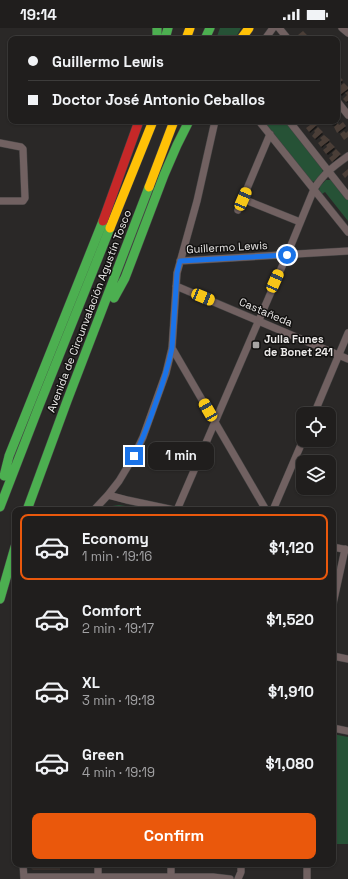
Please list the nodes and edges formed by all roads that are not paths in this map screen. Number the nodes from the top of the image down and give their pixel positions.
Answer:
1 (279, 28) edge
2 (342, 28) edge
3 (348, 33) edge
4 (286, 36) edge
5 (340, 105) edge
6 (348, 114) edge
7 (138, 124) edge
8 (152, 124) edge
9 (173, 124) edge
10 (188, 124) edge
11 (214, 124) edge
12 (262, 124) edge
13 (291, 124) edge
14 (270, 134) junction
15 (0, 143) edge
16 (348, 156) edge
17 (328, 171) junction
18 (314, 189) junction
19 (348, 196) edge
20 (243, 199) junction
21 (0, 201) edge
22 (238, 210) dead end
23 (300, 222) junction
24 (348, 232) edge
25 (348, 251) edge
26 (287, 255) junction
27 (180, 261) junction
28 (176, 286) junction
29 (258, 320) junction
30 (348, 333) edge
31 (90, 342) junction
32 (172, 348) junction
33 (339, 355) junction
34 (348, 359) edge
35 (317, 407) edge
36 (215, 423) junction
37 (300, 447) edge
38 (108, 495) junction
39 (0, 496) edge
40 (0, 507) edge
41 (28, 507) edge
42 (97, 507) edge
43 (149, 507) edge
44 (178, 507) edge
45 (264, 507) edge
46 (274, 507) edge
47 (336, 548) edge
48 (346, 550) edge
49 (12, 557) edge
50 (336, 592) edge
51 (0, 599) edge
52 (336, 657) edge
53 (348, 659) edge
54 (336, 729) edge
55 (348, 731) edge
56 (23, 867) edge
57 (98, 867) edge
58 (171, 867) edge
59 (241, 867) edge
60 (307, 867) edge
61 (24, 878) edge
62 (98, 878) edge
63 (171, 878) edge
64 (230, 879) edge
65 (238, 879) edge
66 (307, 879) edge

1 - 4 street
2 - 3 street
5 - 6 street
7 - 39 highway
8 - 40 highway, Avenida de Circunvalación Agustín Tosco
9 - 31 highway, Avenida de Circunvalación Agustín Tosco
10 - 31 highway
11 - 27 street
12 - 14 street
13 - 17 street
14 - 18 street
14 - 20 street
15 - 21 street
16 - 17 street
17 - 18 street
17 - 19 street
18 - 23 street
18 - 24 street
20 - 22 street
20 - 23 street
23 - 26 street
25 - 26 street, Guillermo Lewis
26 - 27 street, Guillermo Lewis
26 - 29 street
27 - 28 street
28 - 29 street, Castañeda
28 - 32 street
29 - 33 street, Castañeda
29 - 36 street
30 - 33 street
31 - 41 highway, Avenida de Circunvalación Agustín Tosco
32 - 36 street
32 - 38 street
33 - 34 street, Castañeda
33 - 35 street
36 - 44 street
36 - 45 street
37 - 46 street
38 - 42 street
38 - 43 street
47 - 48 street
48 - 50 street
49 - 51 highway
52 - 53 street
54 - 55 street
56 - 61 street
57 - 62 street
58 - 63 street
59 - 65 street
60 - 66 street
61 - 62 street
62 - 63 street
63 - 64 street

